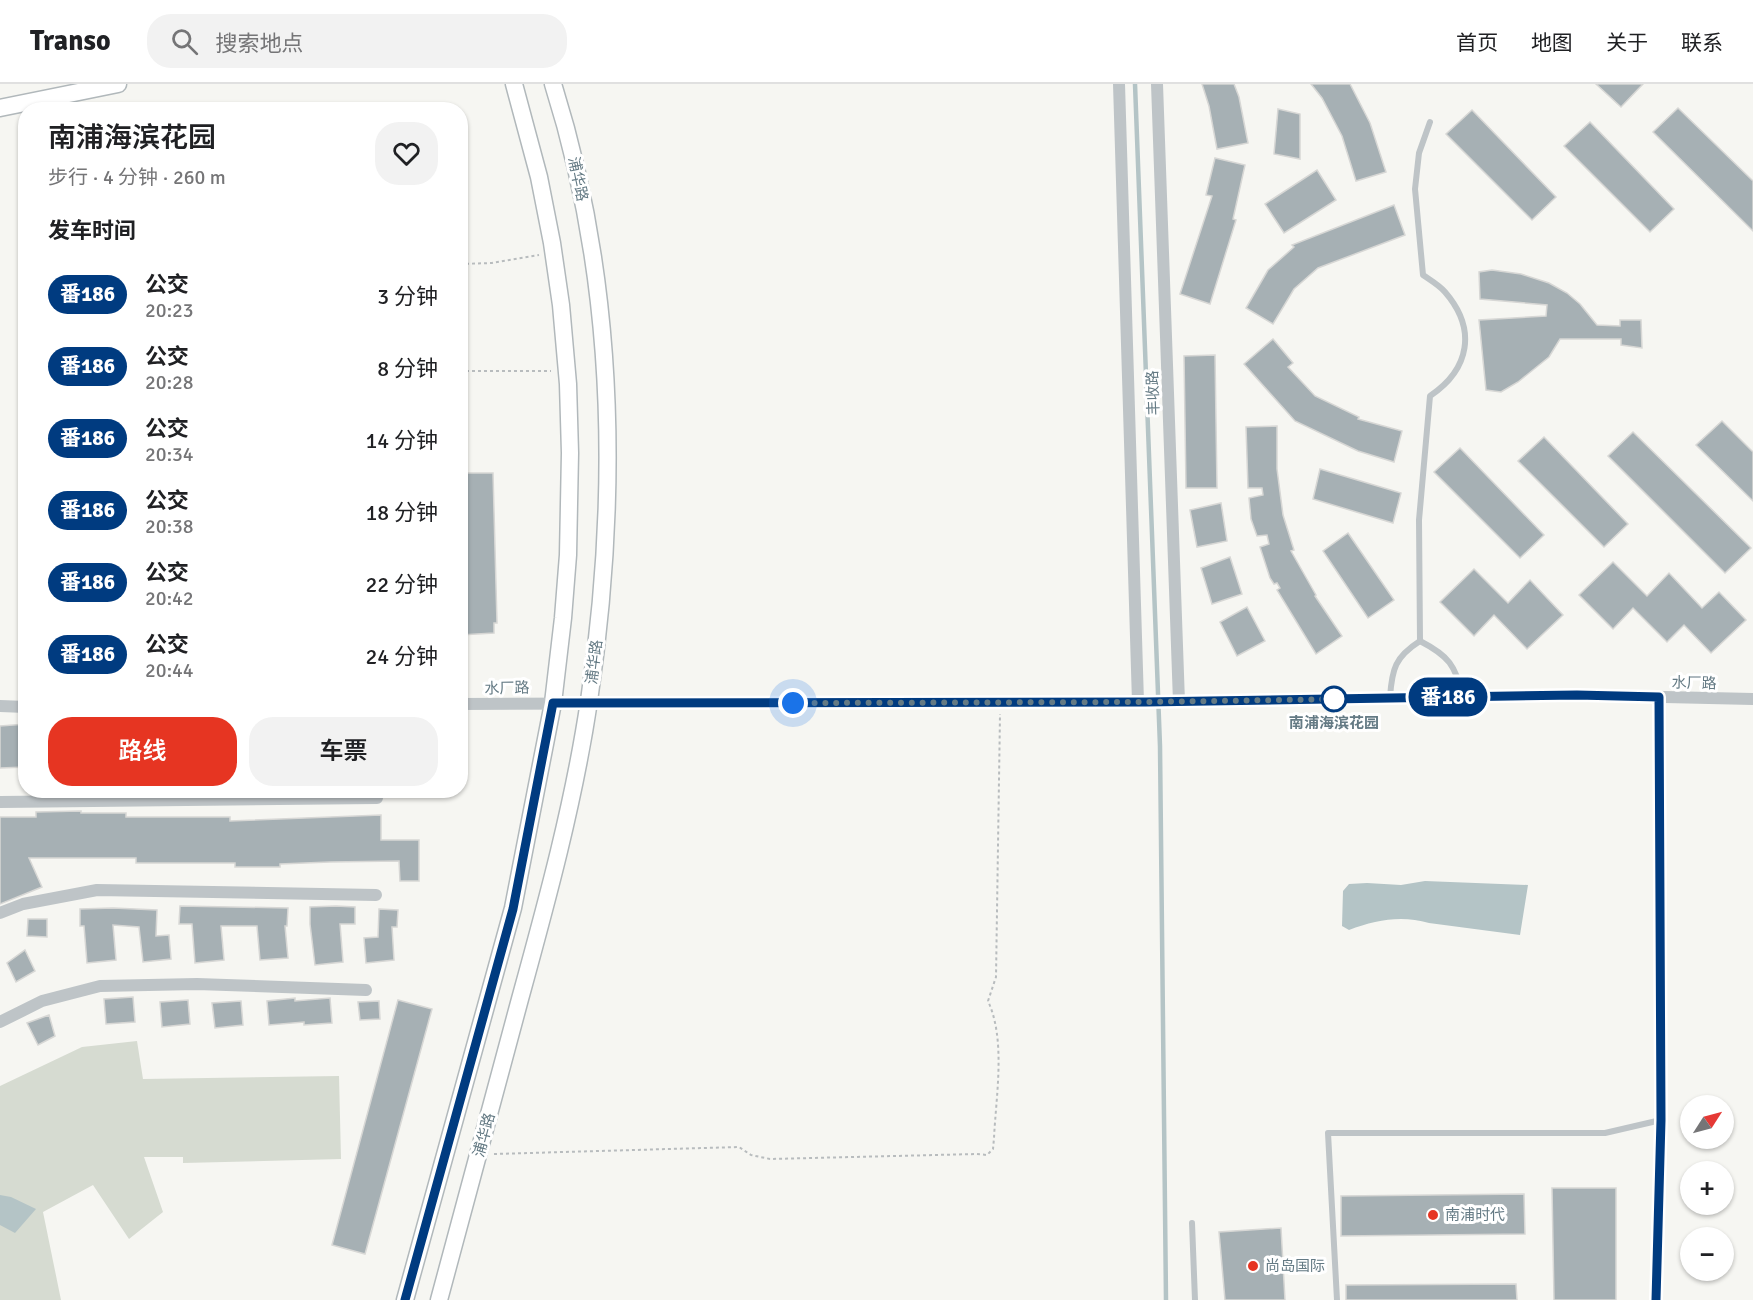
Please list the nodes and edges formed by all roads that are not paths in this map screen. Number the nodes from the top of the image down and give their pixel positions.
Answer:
1 (118, 84) edge
2 (514, 84) edge
3 (553, 84) edge
4 (1119, 84) edge
5 (1157, 84) edge
6 (30, 102) edge
7 (18, 104) edge
8 (0, 108) edge
9 (1430, 122) dead end
10 (1420, 641) junction
11 (1463, 697) junction
12 (1659, 697) junction
13 (1390, 698) junction
14 (1753, 699) edge
15 (1142, 702) junction
16 (1172, 702) junction
17 (553, 703) junction
18 (589, 703) junction
19 (468, 704) edge
20 (0, 706) edge
21 (18, 707) edge
22 (377, 798) dead end
23 (0, 802) edge
24 (376, 895) dead end
25 (0, 913) edge
26 (366, 990) dead end
27 (0, 1022) edge
28 (1661, 1120) junction
29 (1192, 1223) dead end
30 (405, 1300) edge
31 (439, 1300) edge
32 (1195, 1300) edge
33 (1336, 1300) edge
34 (1656, 1300) edge

1 - 6 main road
2 - 17 main road
3 - 18 main road, 浦华路
4 - 15 street
5 - 16 street, 丰收路
7 - 8 main road
9 - 10 lane
10 - 11 lane
10 - 13 lane
11 - 12 street, 水厂路
11 - 13 street, 水厂路
12 - 14 street, 水厂路
12 - 28 street
13 - 16 street, 水厂路
15 - 16 street, 水厂路
15 - 18 street
17 - 18 street, 水厂路
17 - 19 street, 水厂路
17 - 30 main road
18 - 31 main road, 浦华路
20 - 21 street
22 - 23 street
24 - 25 street
26 - 27 street
28 - 33 lane
28 - 34 street
29 - 32 lane

